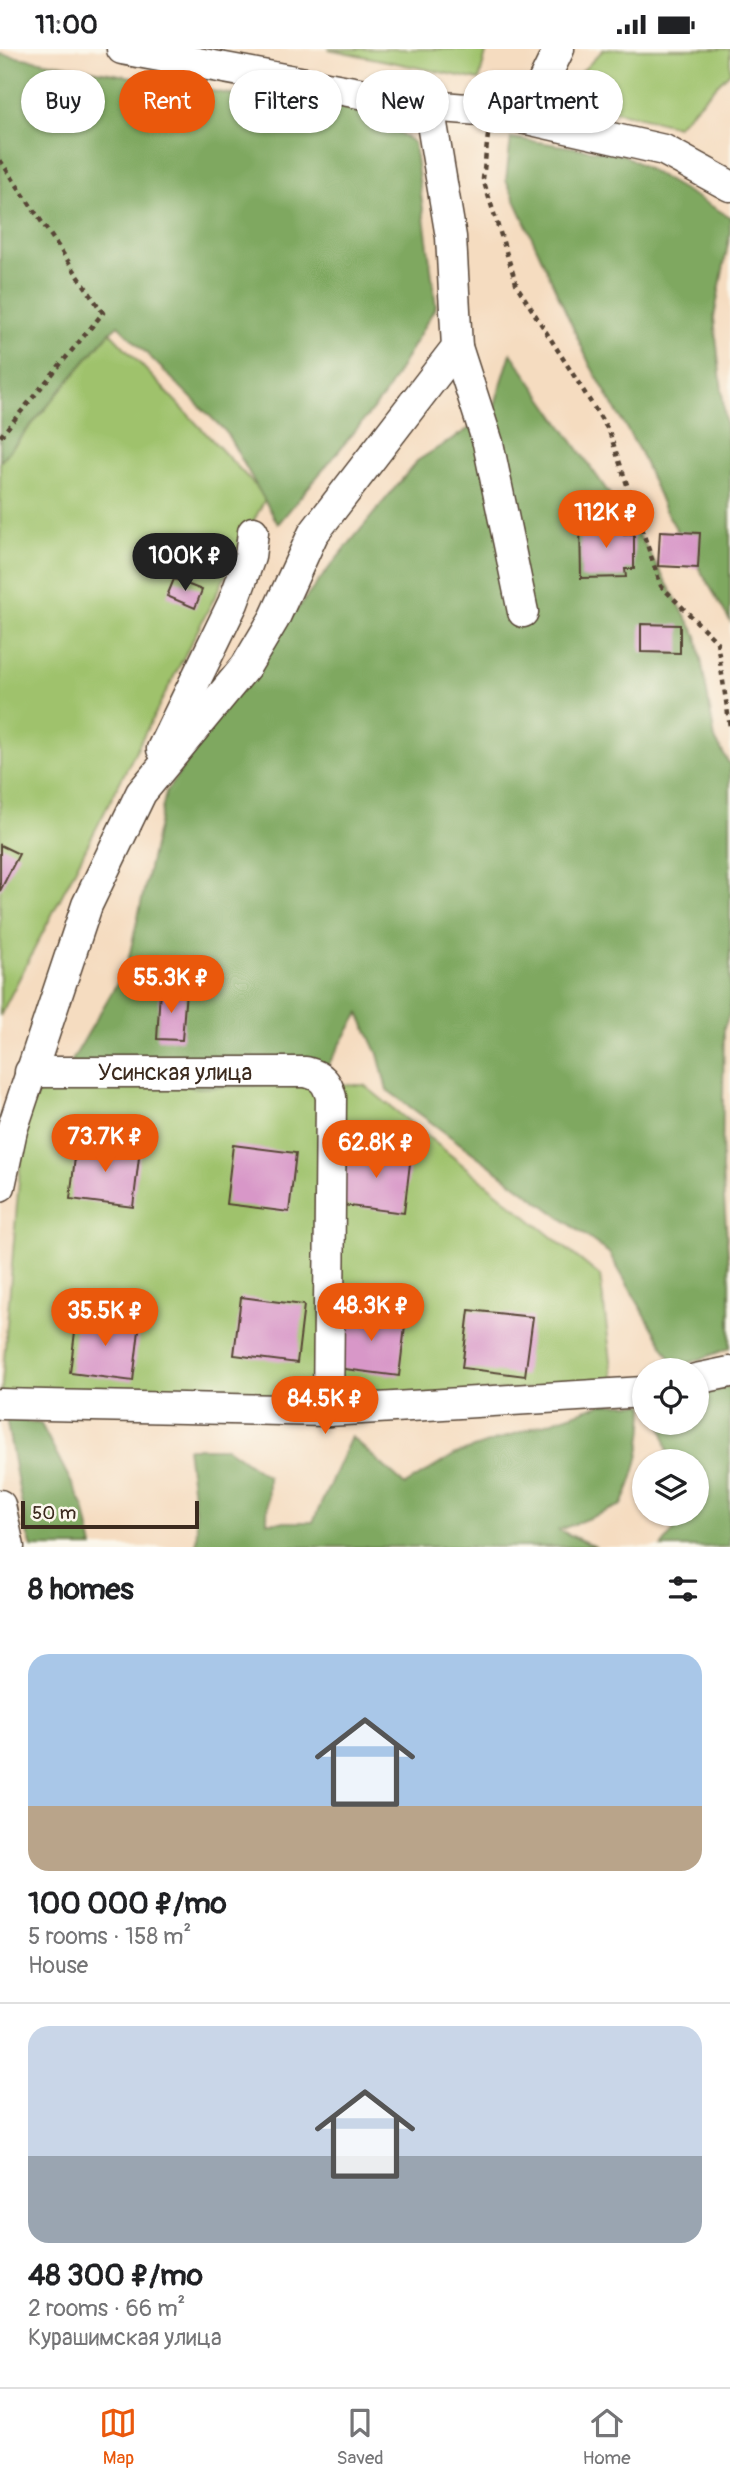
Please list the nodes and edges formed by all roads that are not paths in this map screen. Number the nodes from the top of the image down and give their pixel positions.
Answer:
1 (122, 49) edge
2 (559, 49) edge
3 (549, 70) edge
4 (356, 92) edge
5 (434, 133) edge
6 (588, 133) edge
7 (730, 186) edge
8 (457, 348) junction
9 (253, 532) dead end
10 (523, 612) dead end
11 (141, 793) junction
12 (30, 1072) junction
13 (0, 1186) edge
14 (730, 1372) edge
15 (709, 1377) edge
16 (632, 1393) edge
17 (0, 1404) edge
18 (328, 1411) junction
19 (0, 1505) edge
20 (9, 1547) edge

1 - 4 street
2 - 3 street
5 - 8 street
6 - 7 street
8 - 10 street
8 - 11 street
9 - 11 street
11 - 12 street
12 - 13 street
12 - 18 street, Усинская улица
14 - 15 street
16 - 18 street
17 - 18 street
19 - 20 street

